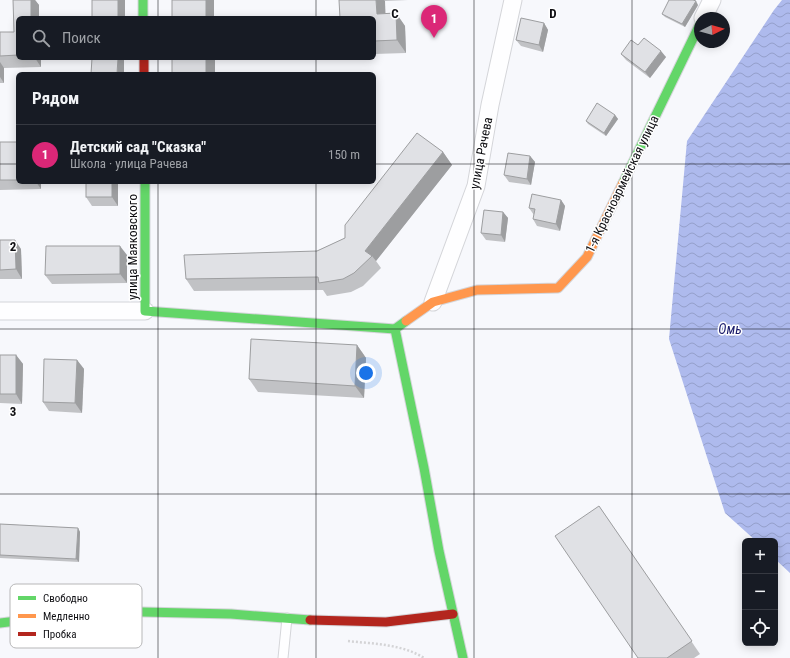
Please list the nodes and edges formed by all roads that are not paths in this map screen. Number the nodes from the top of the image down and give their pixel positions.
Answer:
1 (143, 0) edge
2 (512, 0) edge
3 (712, 0) edge
4 (706, 12) edge
5 (143, 16) edge
6 (694, 36) edge
7 (144, 60) edge
8 (144, 72) edge
9 (145, 184) edge
10 (433, 302) junction
11 (0, 311) edge
12 (145, 311) junction
13 (395, 329) junction
14 (142, 612) edge
15 (453, 614) junction
16 (287, 618) junction
17 (10, 622) edge
18 (0, 623) edge
19 (283, 658) edge
20 (463, 658) edge

1 - 5 street
2 - 10 street, улица Рачева
3 - 4 street
6 - 10 street, 1-я Красноармейская улица
7 - 8 street
9 - 12 street, улица Маяковского
10 - 13 street
11 - 12 street
12 - 13 street
13 - 15 street
14 - 16 street
15 - 16 street
15 - 20 street
16 - 19 lane
17 - 18 street

